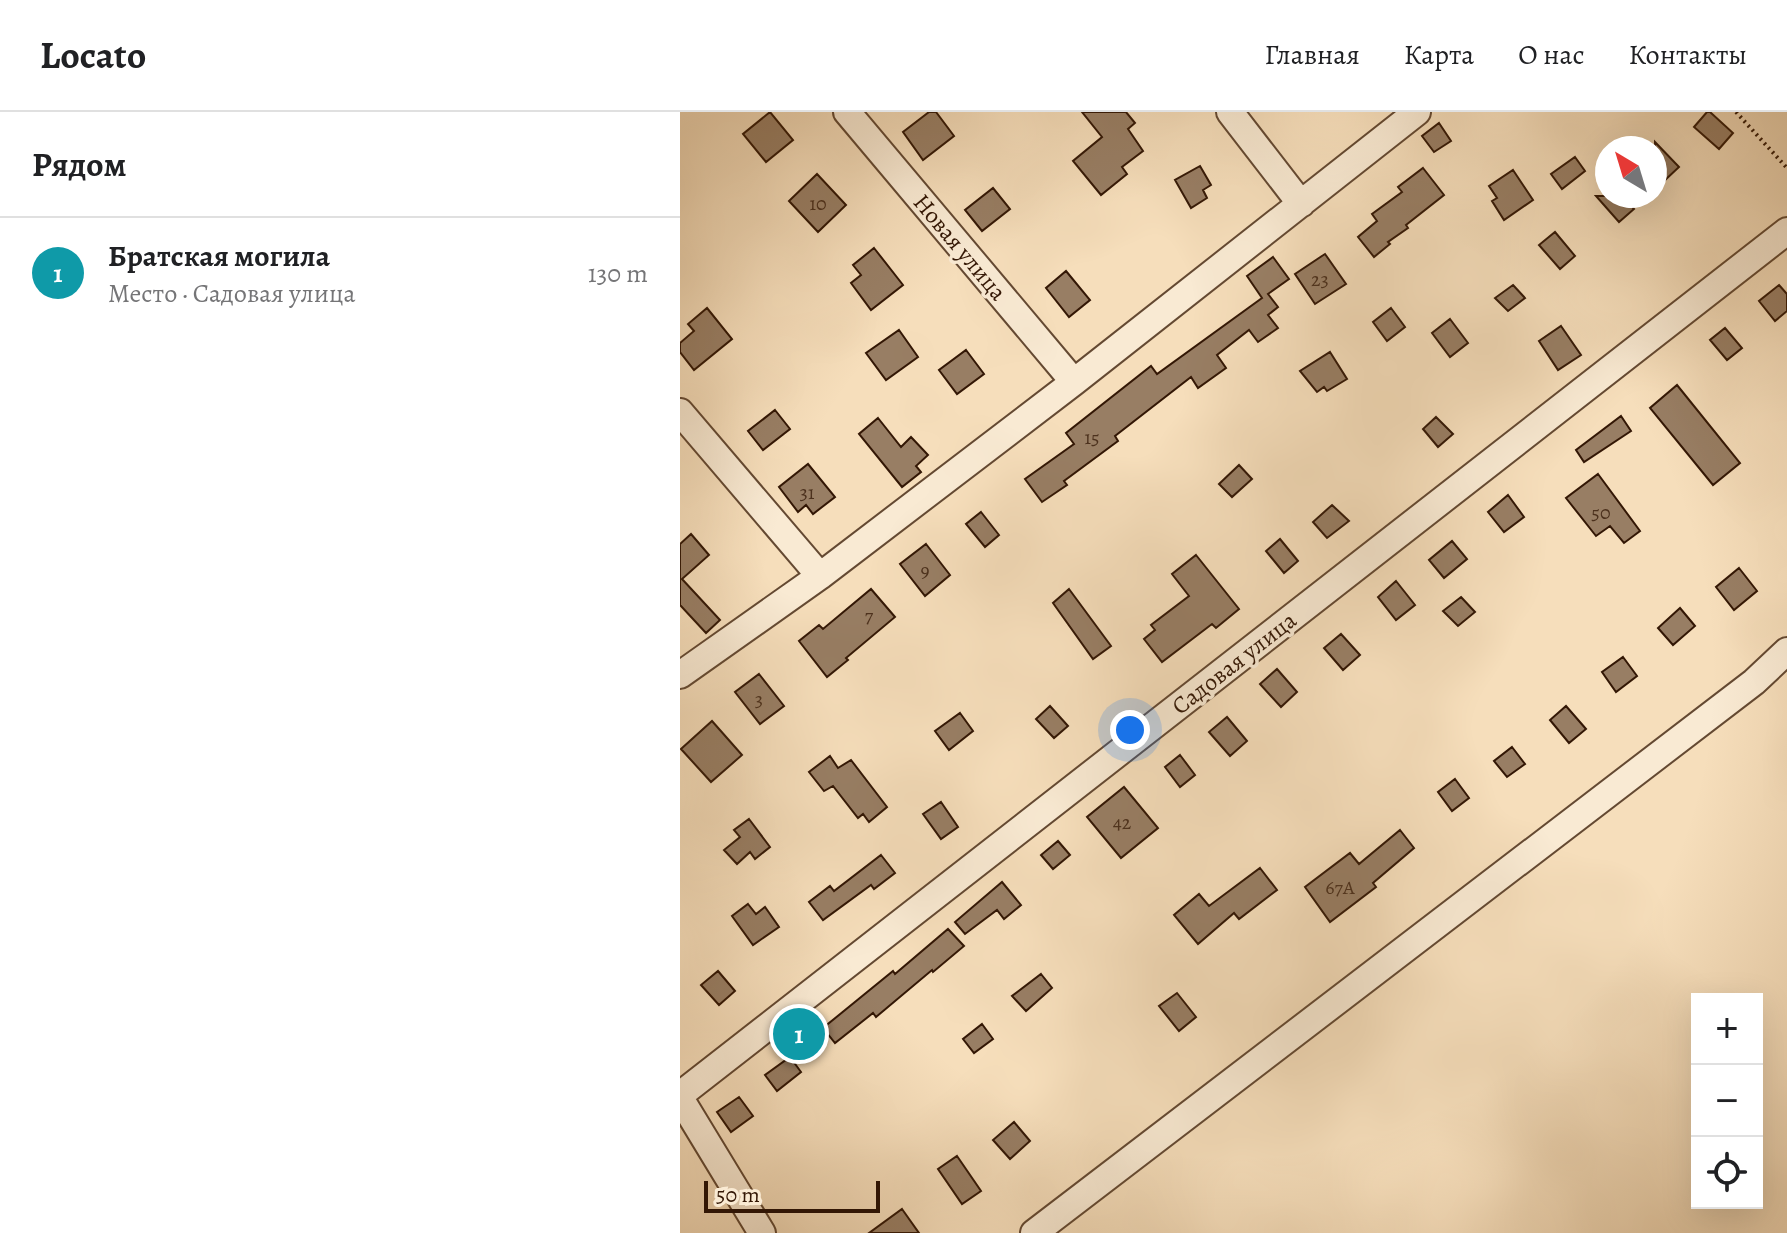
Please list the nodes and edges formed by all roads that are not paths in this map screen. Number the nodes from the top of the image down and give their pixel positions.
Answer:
1 (847, 112) edge
2 (1230, 112) edge
3 (1417, 112) edge
4 (1301, 204) junction
5 (1787, 231) edge
6 (1074, 382) junction
7 (680, 412) edge
8 (820, 576) junction
9 (1787, 651) edge
10 (680, 675) edge
11 (680, 1096) edge
12 (762, 1233) edge
13 (1034, 1233) edge

1 - 6 street, Новая улица
2 - 4 street
3 - 4 street
4 - 6 street
5 - 11 street, Садовая улица
6 - 8 street
7 - 8 street
8 - 10 street
9 - 13 street
11 - 12 street

